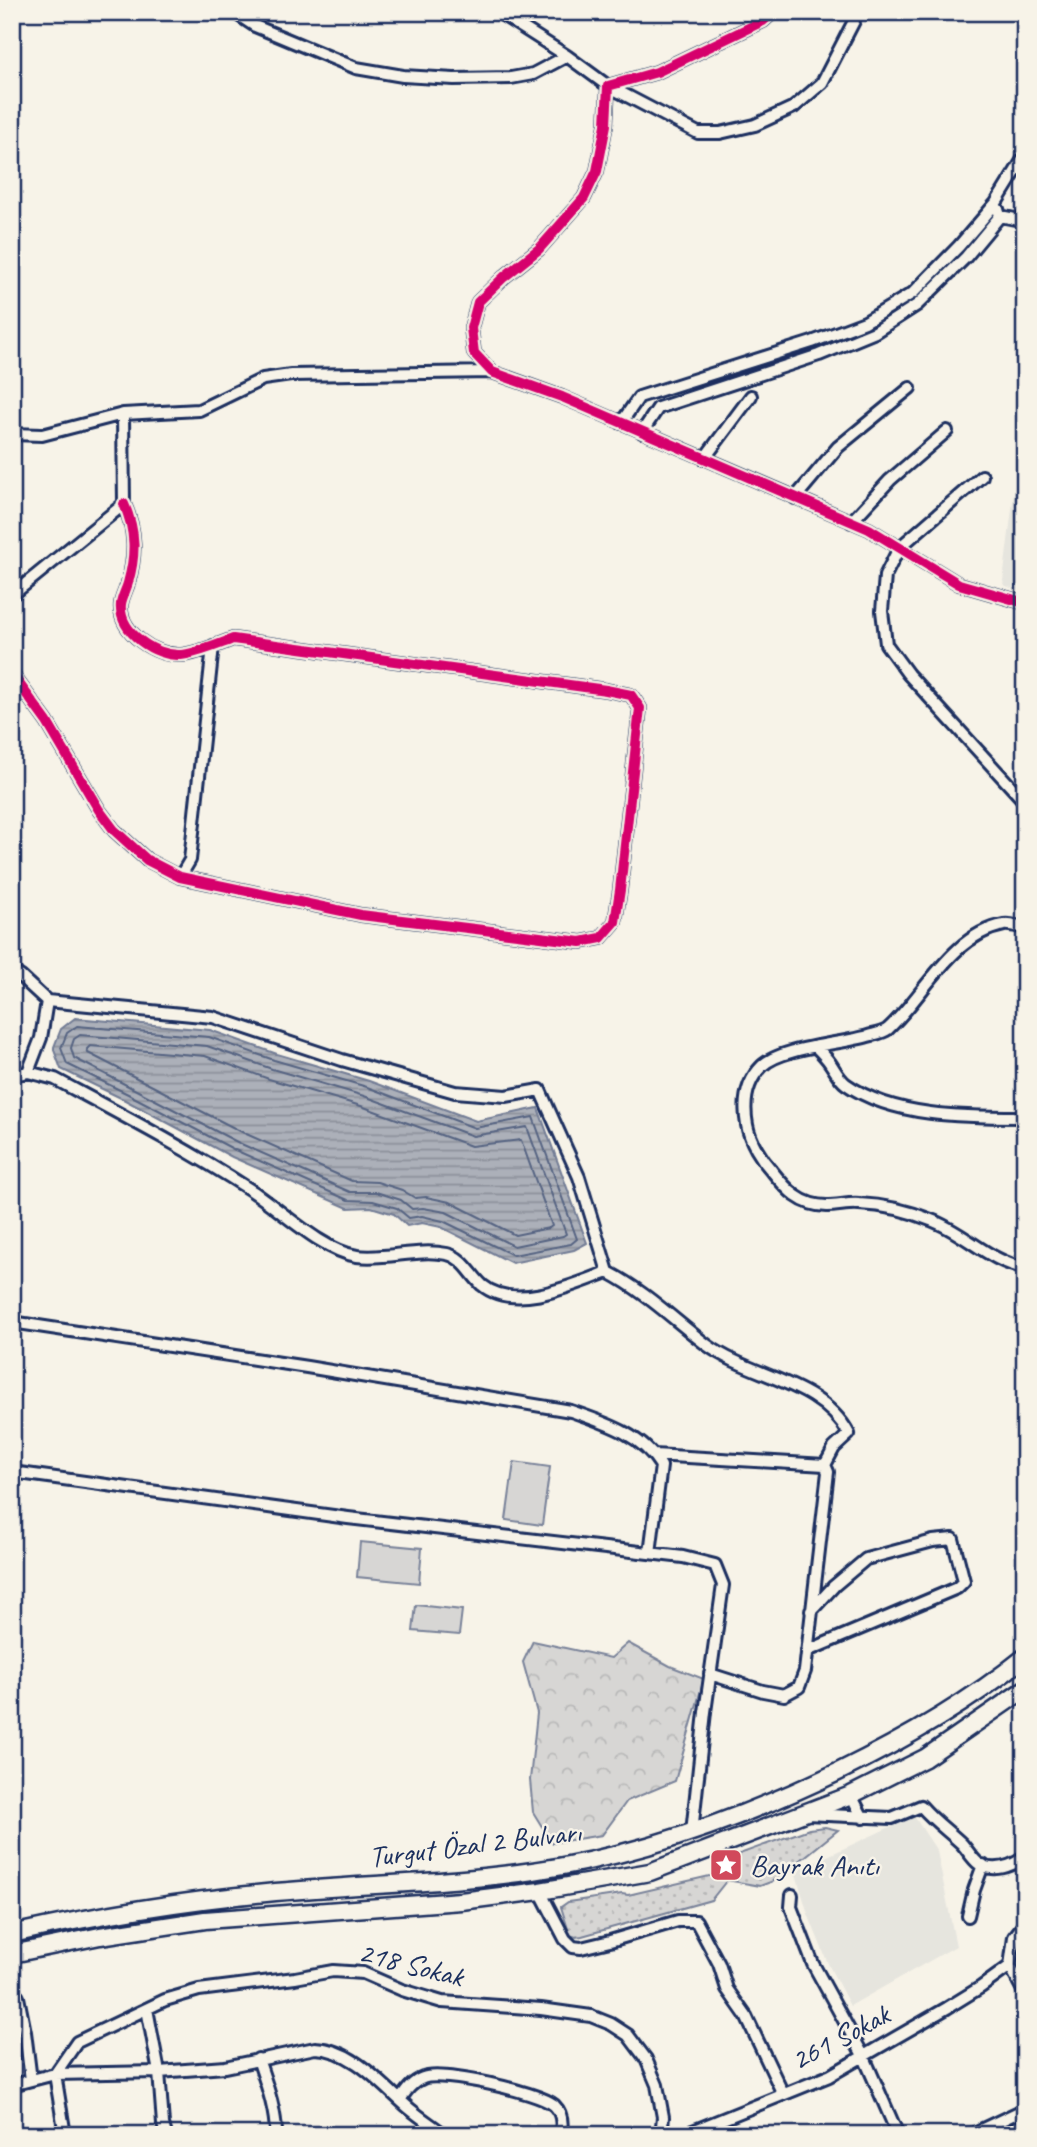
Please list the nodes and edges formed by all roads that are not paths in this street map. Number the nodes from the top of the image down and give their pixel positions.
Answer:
1 (234, 12) edge
2 (498, 12) edge
3 (774, 12) edge
4 (852, 12) edge
5 (567, 56) junction
6 (608, 86) junction
7 (1025, 156) edge
8 (996, 203) junction
9 (1000, 216) junction
10 (1025, 221) edge
11 (492, 372) junction
12 (910, 388) dead end
13 (751, 396) dead end
14 (123, 414) junction
15 (621, 423) junction
16 (947, 431) dead end
17 (642, 432) junction
18 (12, 434) edge
19 (704, 459) junction
20 (982, 476) dead end
21 (795, 498) junction
22 (124, 504) junction
23 (851, 522) junction
24 (899, 548) junction
25 (12, 595) edge
26 (1025, 603) edge
27 (213, 646) junction
28 (12, 674) edge
29 (1025, 802) edge
30 (180, 877) junction
31 (1025, 928) edge
32 (12, 971) edge
33 (47, 1001) junction
34 (816, 1047) junction
35 (28, 1072) junction
36 (12, 1075) edge
37 (1025, 1117) edge
38 (1025, 1268) edge
39 (608, 1272) junction
40 (12, 1322) edge
41 (654, 1455) junction
42 (825, 1465) junction
43 (12, 1472) edge
44 (650, 1553) junction
45 (811, 1611) junction
46 (807, 1651) junction
47 (1025, 1657) edge
48 (710, 1674) junction
49 (1025, 1689) edge
50 (851, 1795) junction
51 (800, 1814) junction
52 (863, 1818) junction
53 (692, 1832) junction
54 (1025, 1857) edge
55 (983, 1865) junction
56 (540, 1891) junction
57 (792, 1895) dead end
58 (968, 1916) dead end
59 (1025, 1923) edge
60 (12, 1934) edge
61 (12, 1954) edge
62 (1010, 1966) junction
63 (1025, 1994) edge
64 (18, 1997) dead end
65 (147, 2009) junction
66 (864, 2057) junction
67 (258, 2059) junction
68 (159, 2072) junction
69 (55, 2074) junction
70 (31, 2080) junction
71 (12, 2085) edge
72 (783, 2094) junction
73 (400, 2100) junction
74 (1025, 2109) edge
75 (62, 2133) edge
76 (166, 2135) edge
77 (276, 2135) edge
78 (445, 2135) edge
79 (560, 2135) edge
80 (661, 2135) edge
81 (683, 2135) edge
82 (898, 2135) edge
83 (970, 2135) edge

1 - 5 street
2 - 5 street
3 - 6 street
4 - 6 street
5 - 6 street
6 - 11 street
7 - 8 street
8 - 9 street
8 - 15 street
9 - 10 street
9 - 17 street
11 - 14 street
11 - 15 street
12 - 21 street
13 - 19 street
14 - 18 street
14 - 22 street
15 - 17 street
16 - 23 street
17 - 19 street
19 - 21 street
20 - 24 street
21 - 23 street
22 - 25 street
22 - 27 street
23 - 24 street
24 - 26 street
24 - 29 street
27 - 30 street
27 - 30 street
28 - 30 street
31 - 34 street
32 - 33 street
33 - 35 street
33 - 39 street
34 - 37 street
34 - 38 street
35 - 36 street
35 - 39 street
39 - 42 street
40 - 41 street
41 - 42 street
41 - 44 street
42 - 45 street
43 - 44 street
44 - 48 street
45 - 46 street
45 - 46 street
46 - 48 street
47 - 53 highway, Turgut Özal 2 Bulvarı
48 - 53 street
49 - 50 highway, Turgut Özal 2 Bulvarı
50 - 51 highway, Turgut Özal 2 Bulvarı
50 - 52 street
51 - 52 street
51 - 56 highway, Turgut Özal 2 Bulvarı
52 - 55 street
53 - 60 highway, Turgut Özal 2 Bulvarı
54 - 55 street
55 - 58 street
56 - 61 highway, Turgut Özal 2 Bulvarı
56 - 72 street
57 - 66 street
59 - 62 street
62 - 63 street
62 - 66 street, 261 Sokak
64 - 70 street
65 - 68 street
65 - 69 street, 218 Sokak
65 - 80 street, 218 Sokak
66 - 72 street, 261 Sokak
66 - 82 street
67 - 68 street
67 - 73 street
67 - 77 street
68 - 69 street
68 - 76 street
69 - 70 street
69 - 75 street
70 - 71 street
72 - 81 street, 261 Sokak
73 - 78 street
73 - 79 street
74 - 83 street

